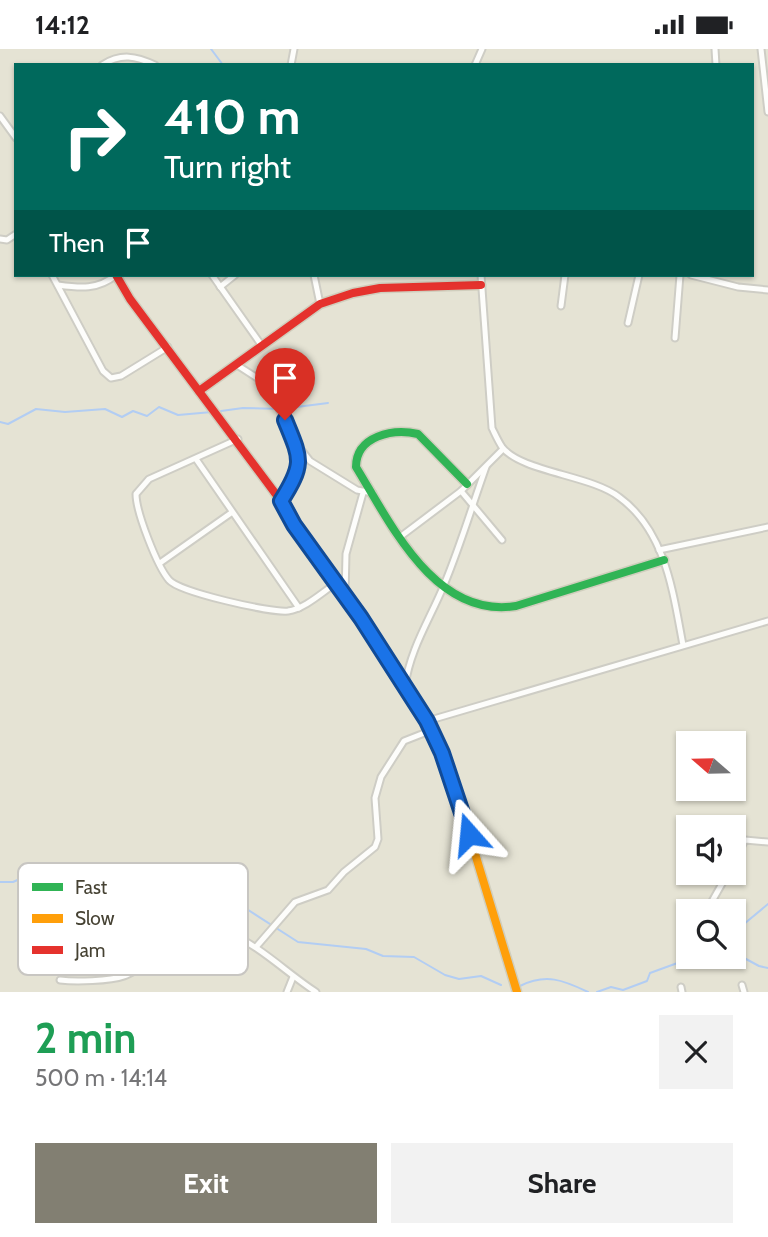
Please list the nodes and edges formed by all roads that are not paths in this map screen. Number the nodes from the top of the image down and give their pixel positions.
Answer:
1 (761, 49) edge
2 (107, 63) edge
3 (151, 63) edge
4 (768, 112) edge
5 (0, 116) edge
6 (14, 135) edge
7 (53, 277) edge
8 (114, 277) edge
9 (117, 277) edge
10 (213, 277) edge
11 (233, 277) edge
12 (314, 277) edge
13 (481, 277) edge
14 (565, 277) edge
15 (639, 277) edge
16 (680, 277) edge
17 (699, 277) edge
18 (58, 285) junction
19 (481, 285) junction
20 (219, 286) junction
21 (768, 291) edge
22 (320, 304) junction
23 (561, 306) dead end
24 (628, 323) dead end
25 (674, 338) dead end
26 (262, 346) junction
27 (168, 347) junction
28 (237, 365) junction
29 (199, 391) junction
30 (238, 439) junction
31 (298, 448) junction
32 (503, 449) junction
33 (196, 459) junction
34 (486, 467) junction
35 (464, 487) junction
36 (363, 493) junction
37 (373, 493) junction
38 (281, 501) junction
39 (472, 505) junction
40 (231, 513) junction
41 (768, 527) edge
42 (400, 537) junction
43 (502, 540) dead end
44 (659, 550) junction
45 (664, 560) junction
46 (160, 563) junction
47 (335, 584) junction
48 (443, 586) junction
49 (345, 596) junction
50 (299, 608) junction
51 (768, 621) edge
52 (683, 645) junction
53 (405, 687) junction
54 (427, 721) junction
55 (432, 730) junction
56 (746, 840) edge
57 (768, 842) edge
58 (248, 943) edge
59 (256, 947) junction
60 (126, 975) edge
61 (293, 977) junction
62 (60, 980) dead end
63 (287, 992) edge
64 (316, 992) edge
65 (517, 992) edge

1 - 4 street
2 - 3 street
5 - 6 street
7 - 18 street
8 - 18 street
9 - 27 street
10 - 20 street
11 - 20 street
12 - 22 street
13 - 19 street
14 - 23 street
15 - 24 street
16 - 25 street
17 - 21 street
18 - 27 street
19 - 22 street
19 - 32 street
20 - 26 street
22 - 26 street
26 - 28 street
27 - 29 street
28 - 29 street
28 - 31 street
29 - 30 street
30 - 33 street
30 - 38 street
31 - 36 street
31 - 38 street
32 - 34 street
32 - 44 street
33 - 40 street
33 - 46 street
34 - 35 street
34 - 39 street
35 - 37 street
35 - 39 street
35 - 42 street
36 - 37 street
36 - 49 street
37 - 42 street
38 - 47 street
39 - 43 street
39 - 48 street
40 - 46 street
40 - 50 street
41 - 44 street
42 - 48 street
44 - 45 street
45 - 48 street
45 - 52 street
46 - 50 street
47 - 49 street
47 - 50 street
48 - 53 street
49 - 53 street
51 - 52 street
52 - 54 street
53 - 54 street
54 - 55 street
55 - 59 street
55 - 65 street
56 - 57 street
58 - 59 street
59 - 61 street
60 - 62 street
61 - 63 street
61 - 64 street

